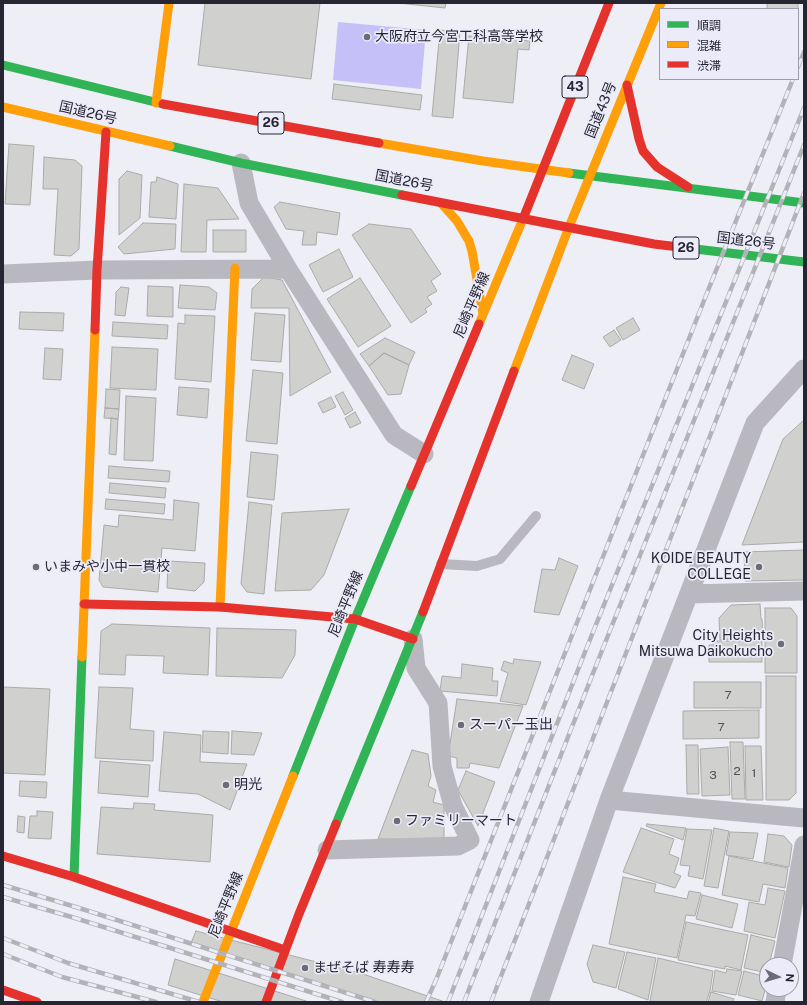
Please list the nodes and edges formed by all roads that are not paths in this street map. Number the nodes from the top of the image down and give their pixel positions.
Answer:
1 (169, 3) edge
2 (609, 3) edge
3 (661, 3) edge
4 (3, 65) edge
5 (627, 85) junction
6 (156, 103) junction
7 (3, 107) edge
8 (106, 132) junction
9 (241, 163) junction
10 (541, 170) junction
11 (589, 176) junction
12 (692, 189) junction
13 (441, 203) junction
14 (804, 203) edge
15 (523, 219) junction
16 (569, 227) junction
17 (804, 262) edge
18 (235, 268) junction
19 (288, 269) junction
20 (97, 270) junction
21 (3, 274) edge
22 (483, 314) junction
23 (804, 368) edge
24 (424, 454) junction
25 (536, 516) dead end
26 (441, 564) junction
27 (804, 591) edge
28 (689, 594) junction
29 (84, 604) junction
30 (220, 607) junction
31 (355, 619) junction
32 (413, 639) junction
33 (609, 800) junction
34 (804, 818) edge
35 (804, 845) edge
36 (327, 850) junction
37 (3, 856) edge
38 (74, 877) junction
39 (230, 931) junction
40 (285, 950) junction
41 (783, 957) edge
42 (3, 990) edge
43 (544, 1000) edge
44 (37, 1002) edge
45 (203, 1002) edge
46 (266, 1002) edge

1 - 6 main road
2 - 10 main road, 43
3 - 5 main road, 国道43号
4 - 6 main road, 国道26号 / 26
5 - 11 main road, 国道43号
5 - 12 main road
6 - 10 main road, 国道26号 / 26
7 - 8 main road, 国道26号 / 26
8 - 9 main road, 国道26号 / 26
8 - 20 main road
9 - 13 main road, 国道26号 / 26
9 - 19 street
10 - 11 main road, 国道26号 / 26
10 - 15 main road, 43
11 - 12 main road, 国道26号 / 26
11 - 16 main road, 国道43号
12 - 14 main road, 国道26号 / 26
13 - 15 main road, 国道26号 / 26
13 - 22 main road
15 - 16 main road, 国道26号 / 26
15 - 22 main road, 尼崎平野線
16 - 17 main road, 国道26号 / 26
16 - 26 main road
18 - 19 street
18 - 20 street
18 - 30 main road
19 - 24 street
20 - 21 street
20 - 29 main road
22 - 24 main road, 尼崎平野線
23 - 28 street
24 - 31 main road, 尼崎平野線
25 - 26 lane
26 - 32 main road
27 - 28 street
28 - 33 street
29 - 30 main road
29 - 38 main road
30 - 31 main road
31 - 32 main road
31 - 39 main road, 尼崎平野線
32 - 36 main road
32 - 36 street
33 - 34 street
33 - 43 street
35 - 41 street
36 - 40 main road
37 - 38 main road
38 - 39 main road
39 - 40 main road
39 - 45 main road, 尼崎平野線
40 - 46 main road
42 - 44 main road

